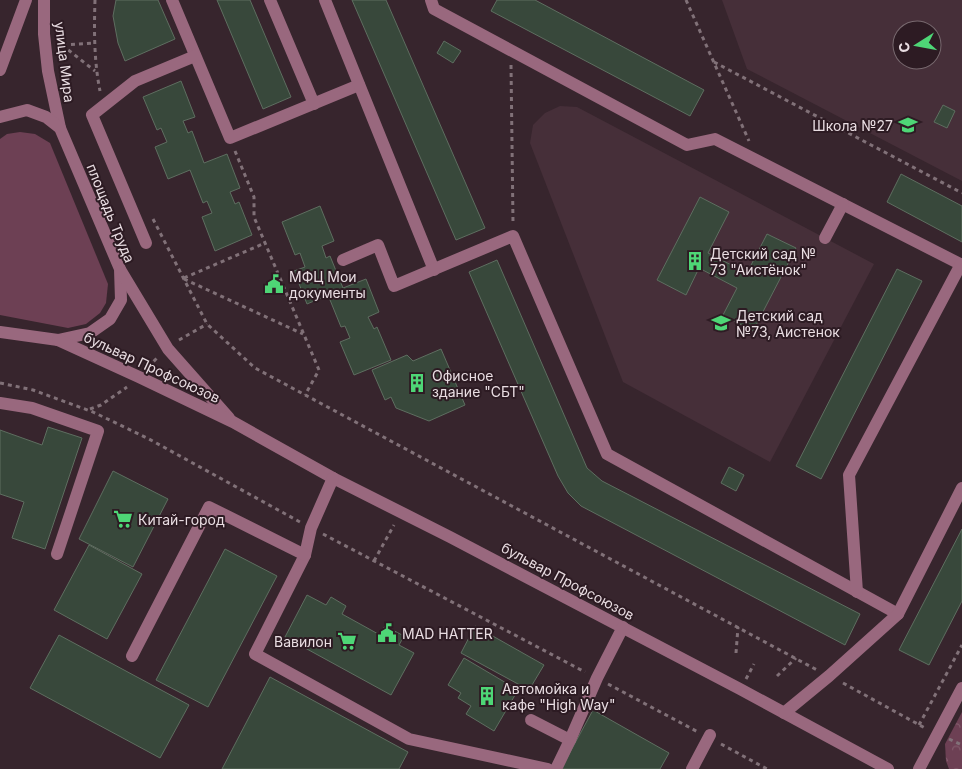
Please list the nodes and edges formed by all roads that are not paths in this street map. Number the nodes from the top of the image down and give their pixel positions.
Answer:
1 (26, 0) edge
2 (44, 0) edge
3 (172, 0) edge
4 (270, 0) edge
5 (325, 0) edge
6 (432, 0) edge
7 (195, 56) junction
8 (1, 63) edge
9 (359, 85) junction
10 (314, 104) junction
11 (0, 117) edge
12 (60, 128) junction
13 (843, 204) junction
14 (825, 238) dead end
15 (146, 243) dead end
16 (343, 260) dead end
17 (961, 265) edge
18 (120, 269) junction
19 (434, 270) junction
20 (0, 332) edge
21 (58, 340) junction
22 (0, 403) edge
23 (232, 422) junction
24 (333, 478) junction
25 (962, 488) edge
26 (57, 554) dead end
27 (305, 555) junction
28 (857, 592) junction
29 (898, 614) junction
30 (623, 627) junction
31 (132, 656) dead end
32 (962, 688) edge
33 (784, 713) junction
34 (531, 720) dead end
35 (709, 736) road end
36 (570, 740) junction
37 (548, 769) edge
38 (556, 769) edge
39 (692, 769) edge
40 (888, 769) edge
41 (919, 769) edge

1 - 8 street
2 - 12 street, улица Мира
3 - 7 street
4 - 10 street
5 - 9 street
6 - 13 street
7 - 10 street
7 - 15 street
9 - 10 street
9 - 19 street
11 - 12 street
12 - 18 street, площадь Труда
13 - 14 street
13 - 17 street
16 - 19 street
17 - 28 street
18 - 21 street, площадь Труда
18 - 23 street, бульвар Профсоюзов
19 - 28 street
20 - 21 street, площадь Труда
21 - 23 street, бульвар Профсоюзов
22 - 26 street
23 - 24 street, бульвар Профсоюзов
24 - 27 street
24 - 30 street, бульвар Профсоюзов
25 - 29 street
27 - 31 street
27 - 37 street
28 - 29 street
29 - 33 street
30 - 33 street, бульвар Профсоюзов
30 - 36 street
32 - 41 street
33 - 40 street, бульвар Профсоюзов
34 - 36 street
35 - 39 street
36 - 38 street

